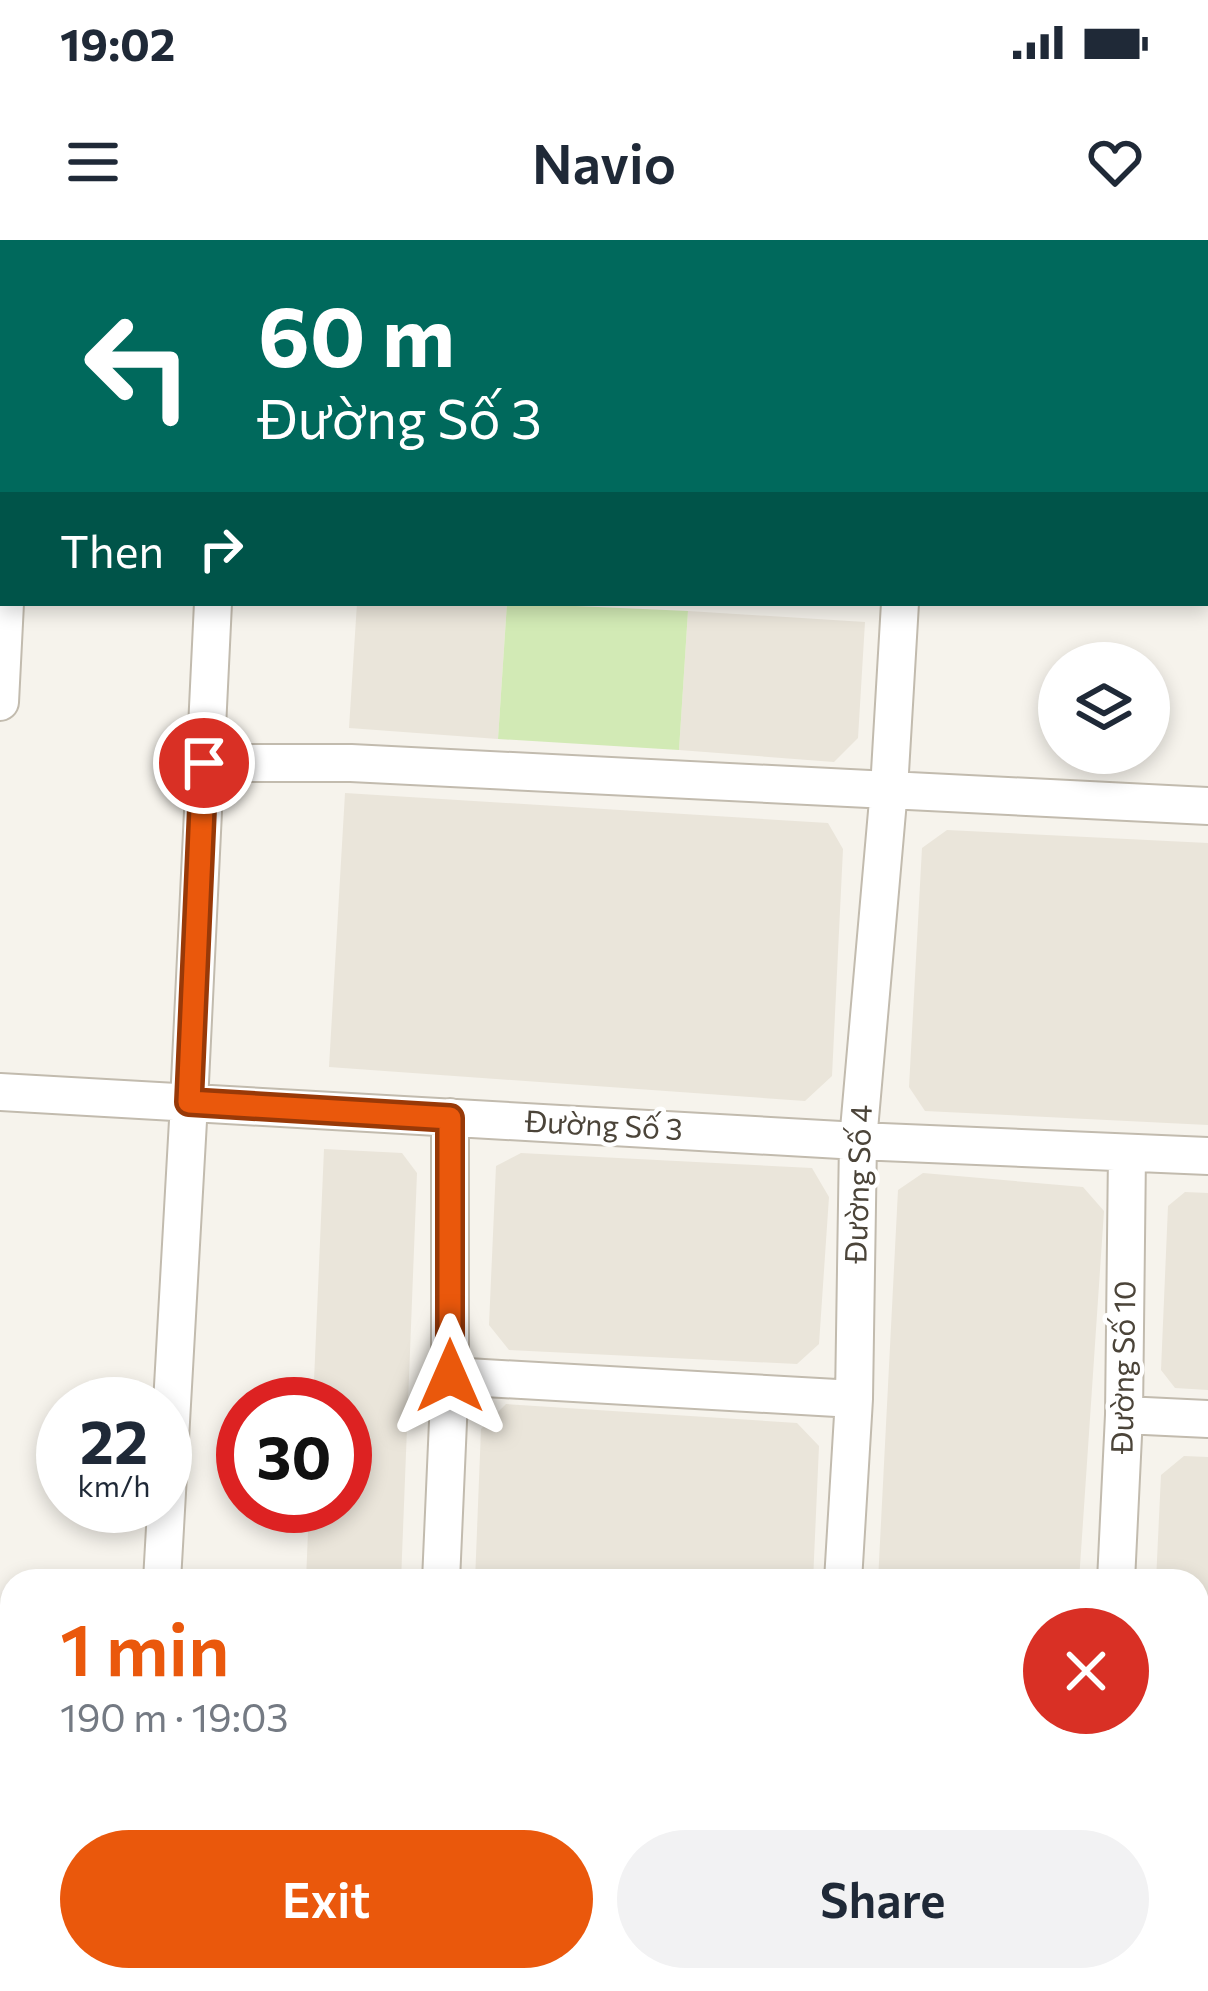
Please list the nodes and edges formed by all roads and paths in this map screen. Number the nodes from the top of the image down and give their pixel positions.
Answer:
1 (5, 606) edge
2 (213, 606) edge
3 (900, 606) edge
4 (0, 702) edge
5 (204, 763) junction
6 (889, 789) junction
7 (1208, 806) edge
8 (0, 1092) edge
9 (189, 1102) junction
10 (450, 1118) junction
11 (858, 1141) junction
12 (1127, 1153) junction
13 (1208, 1156) edge
14 (450, 1376) junction
15 (854, 1399) junction
16 (1124, 1414) junction
17 (1208, 1419) edge
18 (163, 1569) edge
19 (442, 1569) edge
20 (844, 1569) edge
21 (1117, 1569) edge

1 - 4 street
2 - 5 street
3 - 6 street, Đường Số 4
5 - 6 street
5 - 9 street
6 - 7 street
6 - 11 street, Đường Số 4
8 - 9 street, Đường Số 3
9 - 10 street, Đường Số 3
9 - 18 street
10 - 11 street, Đường Số 3
10 - 14 street
11 - 12 street, Đường Số 3
11 - 15 street, Đường Số 4
12 - 13 street, Đường Số 3
12 - 16 street, Đường Số 10
14 - 15 street
14 - 19 street
15 - 20 street, Đường Số 4
16 - 17 street
16 - 21 street, Đường Số 10

